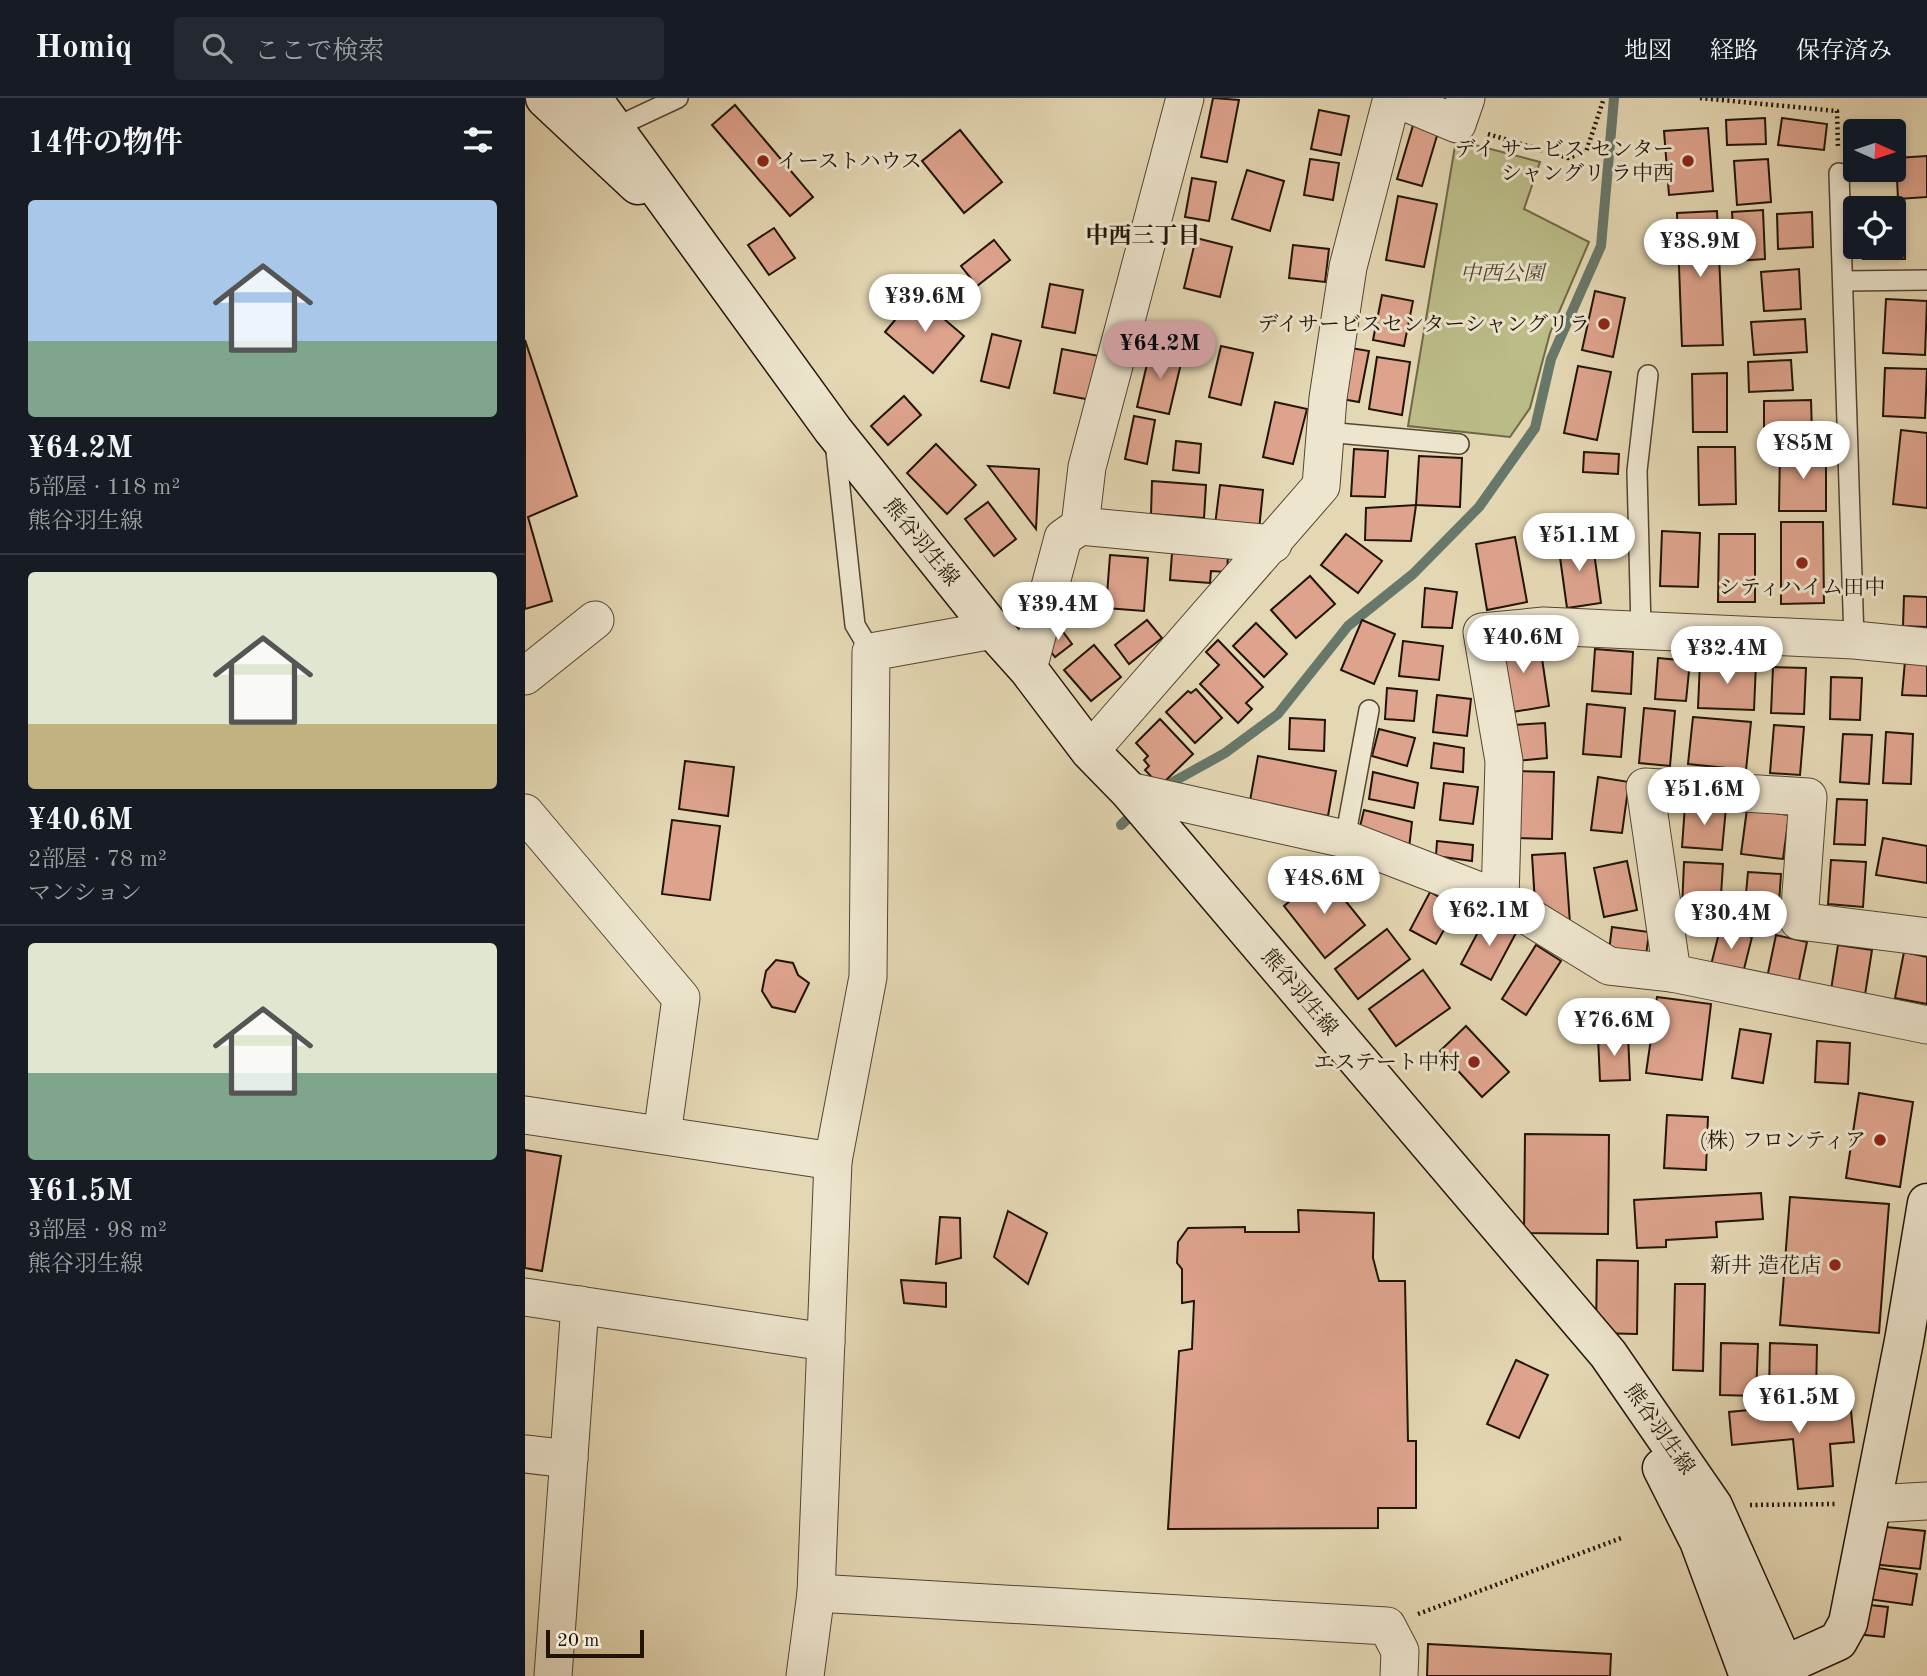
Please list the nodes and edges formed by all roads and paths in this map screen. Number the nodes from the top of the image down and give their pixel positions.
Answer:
1 (545, 98) edge
2 (593, 98) edge
3 (678, 98) edge
4 (1185, 98) edge
5 (1393, 98) edge
6 (1604, 98) edge
7 (1700, 98) edge
8 (1462, 111) edge
9 (616, 127) junction
10 (1839, 173) joint
11 (1927, 280) edge
12 (1844, 281) junction
13 (741, 302) junction
14 (1648, 374) dead end
15 (833, 430) junction
16 (1326, 432) junction
17 (1459, 444) dead end
18 (1080, 526) junction
19 (1273, 544) junction
20 (595, 620) dead end
21 (1641, 629) junction
22 (993, 631) junction
23 (1854, 639) junction
24 (1927, 647) edge
25 (870, 652) junction
26 (1028, 669) junction
27 (525, 676) edge
28 (1369, 710) dead end
29 (1090, 751) junction
30 (1147, 801) junction
31 (525, 813) edge
32 (1345, 839) junction
33 (1500, 899) junction
34 (1927, 937) edge
35 (1672, 973) junction
36 (1927, 1025) edge
37 (525, 1115) edge
38 (662, 1135) junction
39 (833, 1161) junction
40 (1927, 1203) edge
41 (525, 1297) edge
42 (580, 1305) junction
43 (826, 1342) junction
44 (525, 1454) edge
45 (569, 1459) junction
46 (1927, 1501) edge
47 (1872, 1504) junction
48 (1700, 1510) junction
49 (1624, 1537) dead end
50 (826, 1594) junction
51 (1387, 1626) junction
52 (1778, 1672) edge
53 (553, 1676) edge
54 (805, 1676) edge
55 (1399, 1676) edge
56 (1749, 1676) edge

1 - 13 main road, 熊谷羽生線
2 - 9 main road, 熊谷羽生線
3 - 9 lane
4 - 18 street
5 - 8 street
5 - 16 street
6 - 8 path
7 - 10 path
9 - 13 main road, 熊谷羽生線
10 - 12 lane
11 - 12 lane
12 - 23 lane
13 - 15 main road, 熊谷羽生線
14 - 21 lane
15 - 22 main road, 熊谷羽生線
15 - 25 lane
16 - 17 lane
16 - 19 street
18 - 19 street
18 - 26 street
19 - 29 street
20 - 27 street
21 - 23 street
21 - 33 street
22 - 25 street
22 - 26 main road, 熊谷羽生線
23 - 24 street
25 - 39 street
26 - 29 main road, 熊谷羽生線
28 - 32 lane
29 - 30 main road, 熊谷羽生線
30 - 32 street
30 - 48 main road, 熊谷羽生線
31 - 38 street
32 - 33 street
33 - 35 street
34 - 35 street
35 - 36 street
37 - 38 street
38 - 39 street
39 - 43 street
40 - 47 main road
41 - 42 street
42 - 43 street
42 - 45 street
43 - 50 street
44 - 45 street
45 - 53 street
46 - 47 street
47 - 48 path
47 - 52 main road
48 - 52 main road, 熊谷羽生線
48 - 56 main road
49 - 51 path
50 - 51 street
50 - 54 street
51 - 55 street

